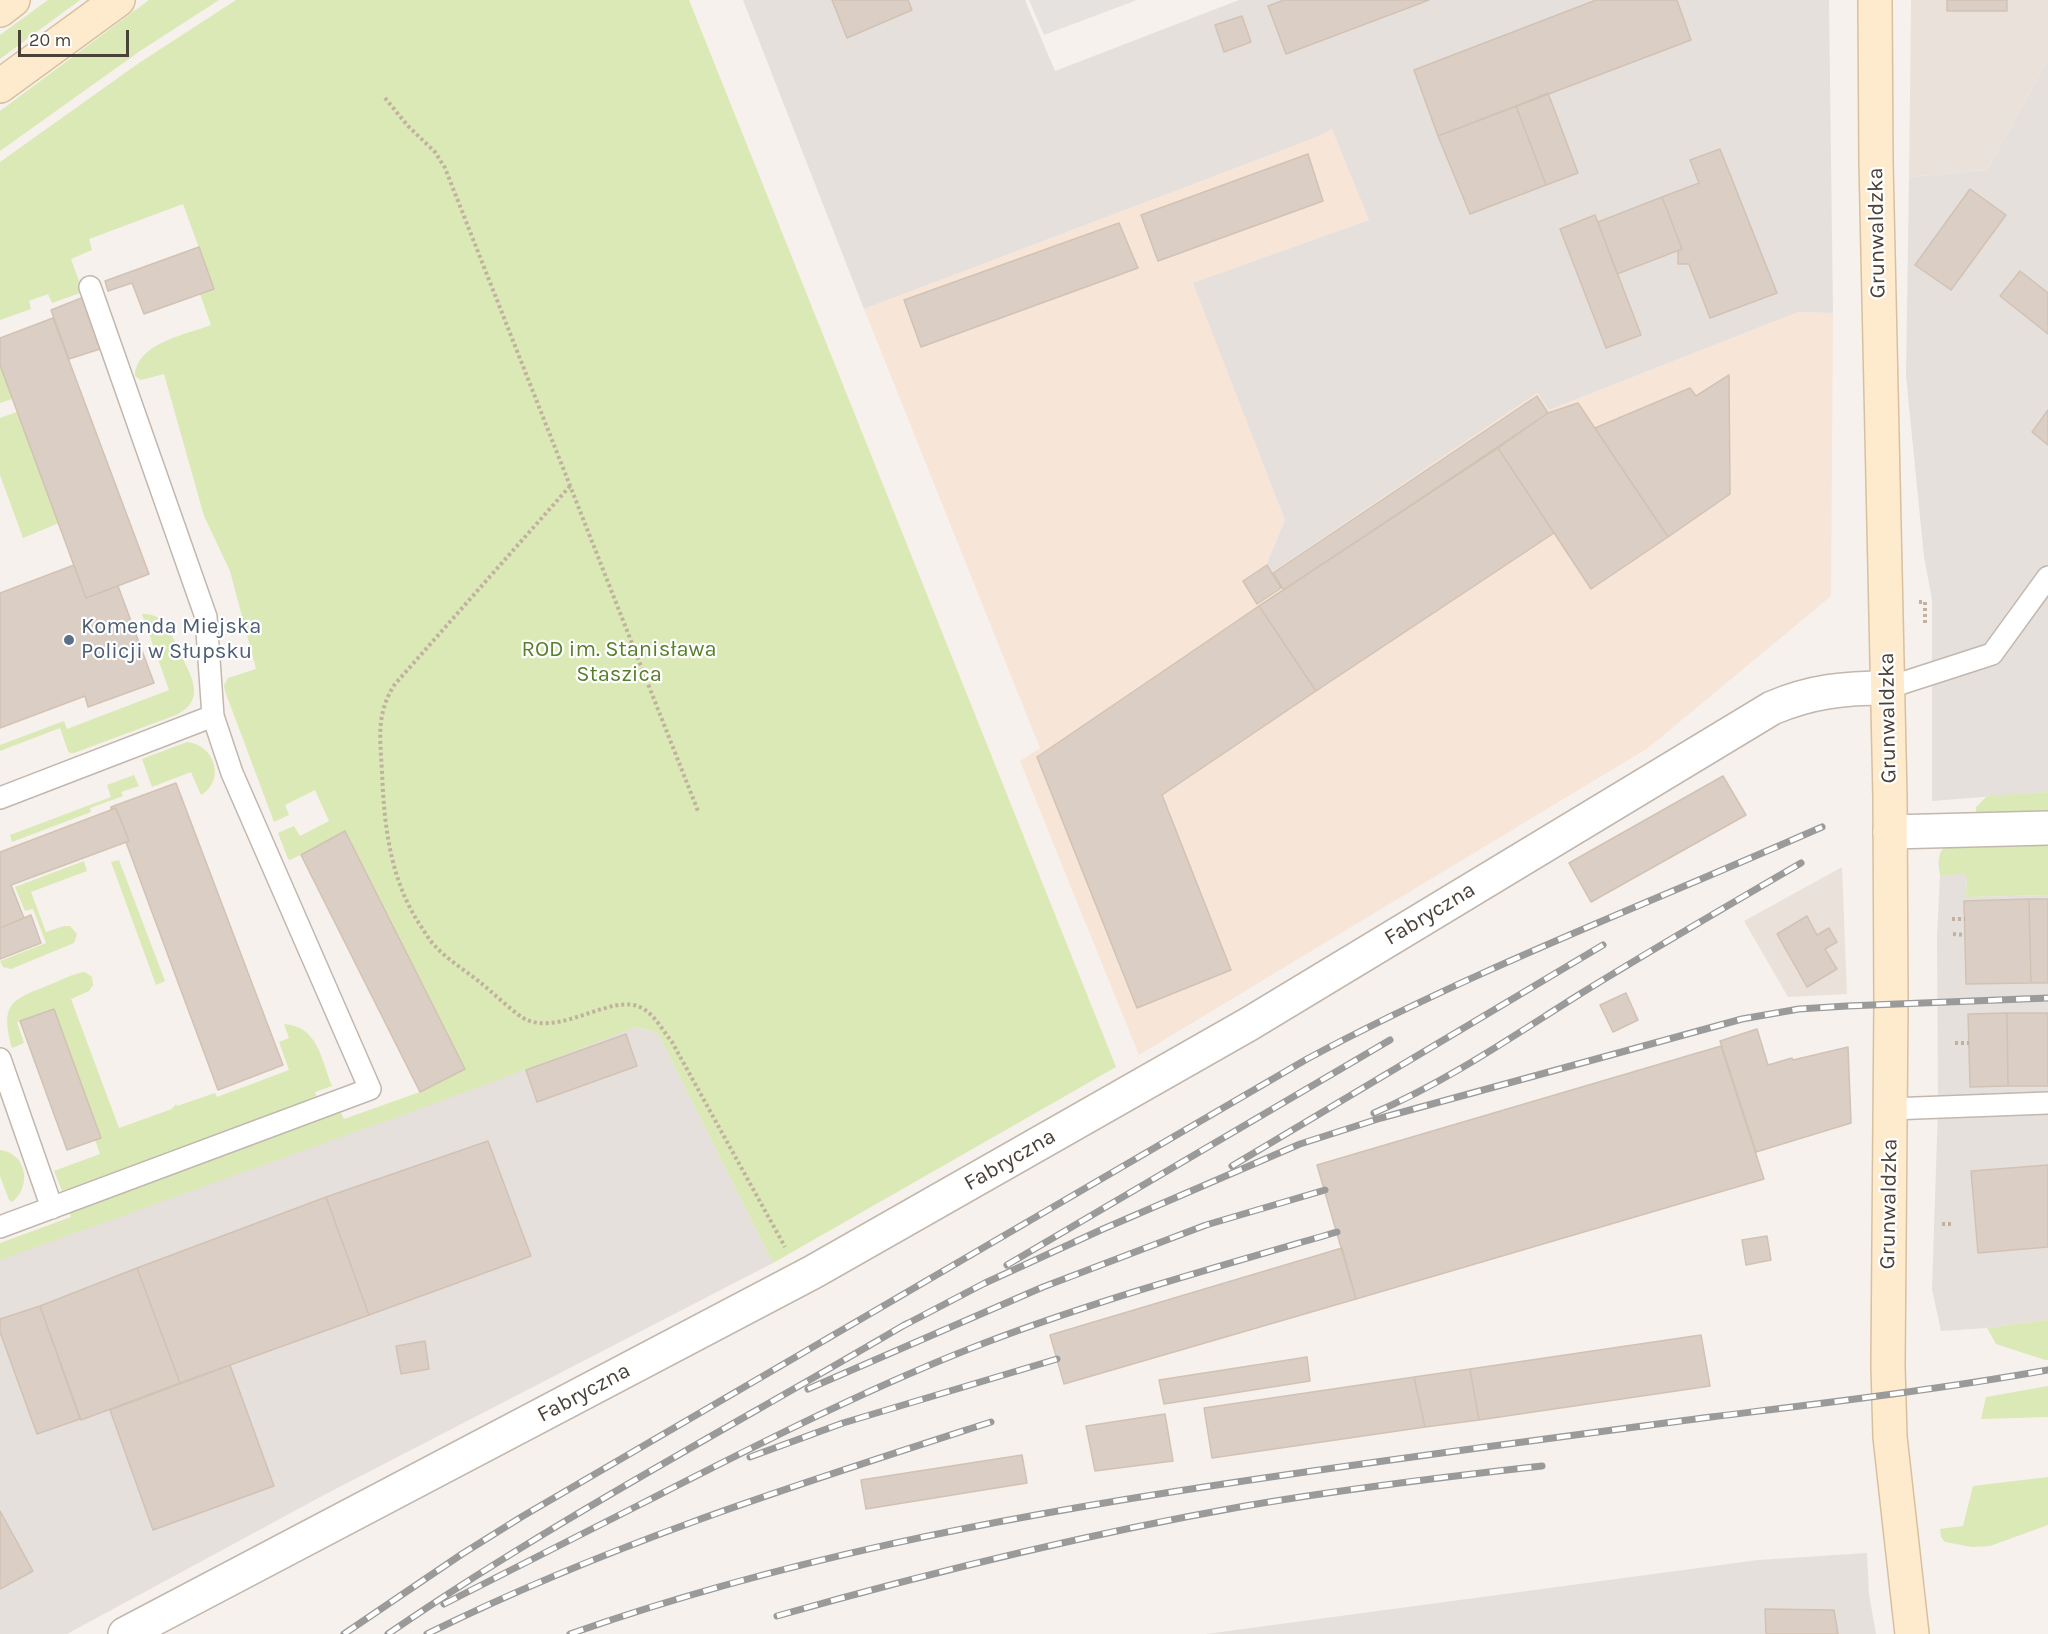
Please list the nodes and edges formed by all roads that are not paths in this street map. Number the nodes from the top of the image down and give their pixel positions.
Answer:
1 (13, 0) edge
2 (118, 0) edge
3 (1875, 0) edge
4 (0, 10) edge
5 (0, 86) edge
6 (90, 287) dead end
7 (2048, 577) edge
8 (1887, 688) junction
9 (213, 716) junction
10 (0, 798) edge
11 (2048, 828) edge
12 (1890, 832) junction
13 (0, 1059) edge
14 (2048, 1103) edge
15 (1890, 1109) junction
16 (51, 1208) junction
17 (0, 1227) edge
18 (125, 1634) edge
19 (1912, 1634) edge

1 - 4 street
2 - 5 street
3 - 8 street, Grunwaldzka
6 - 9 lane
7 - 8 lane
8 - 12 street, Grunwaldzka
8 - 18 street, Fabryczna
9 - 10 lane
9 - 16 lane
11 - 12 street
12 - 15 street, Grunwaldzka
13 - 16 lane
14 - 15 lane
15 - 19 street, Grunwaldzka
16 - 17 lane

